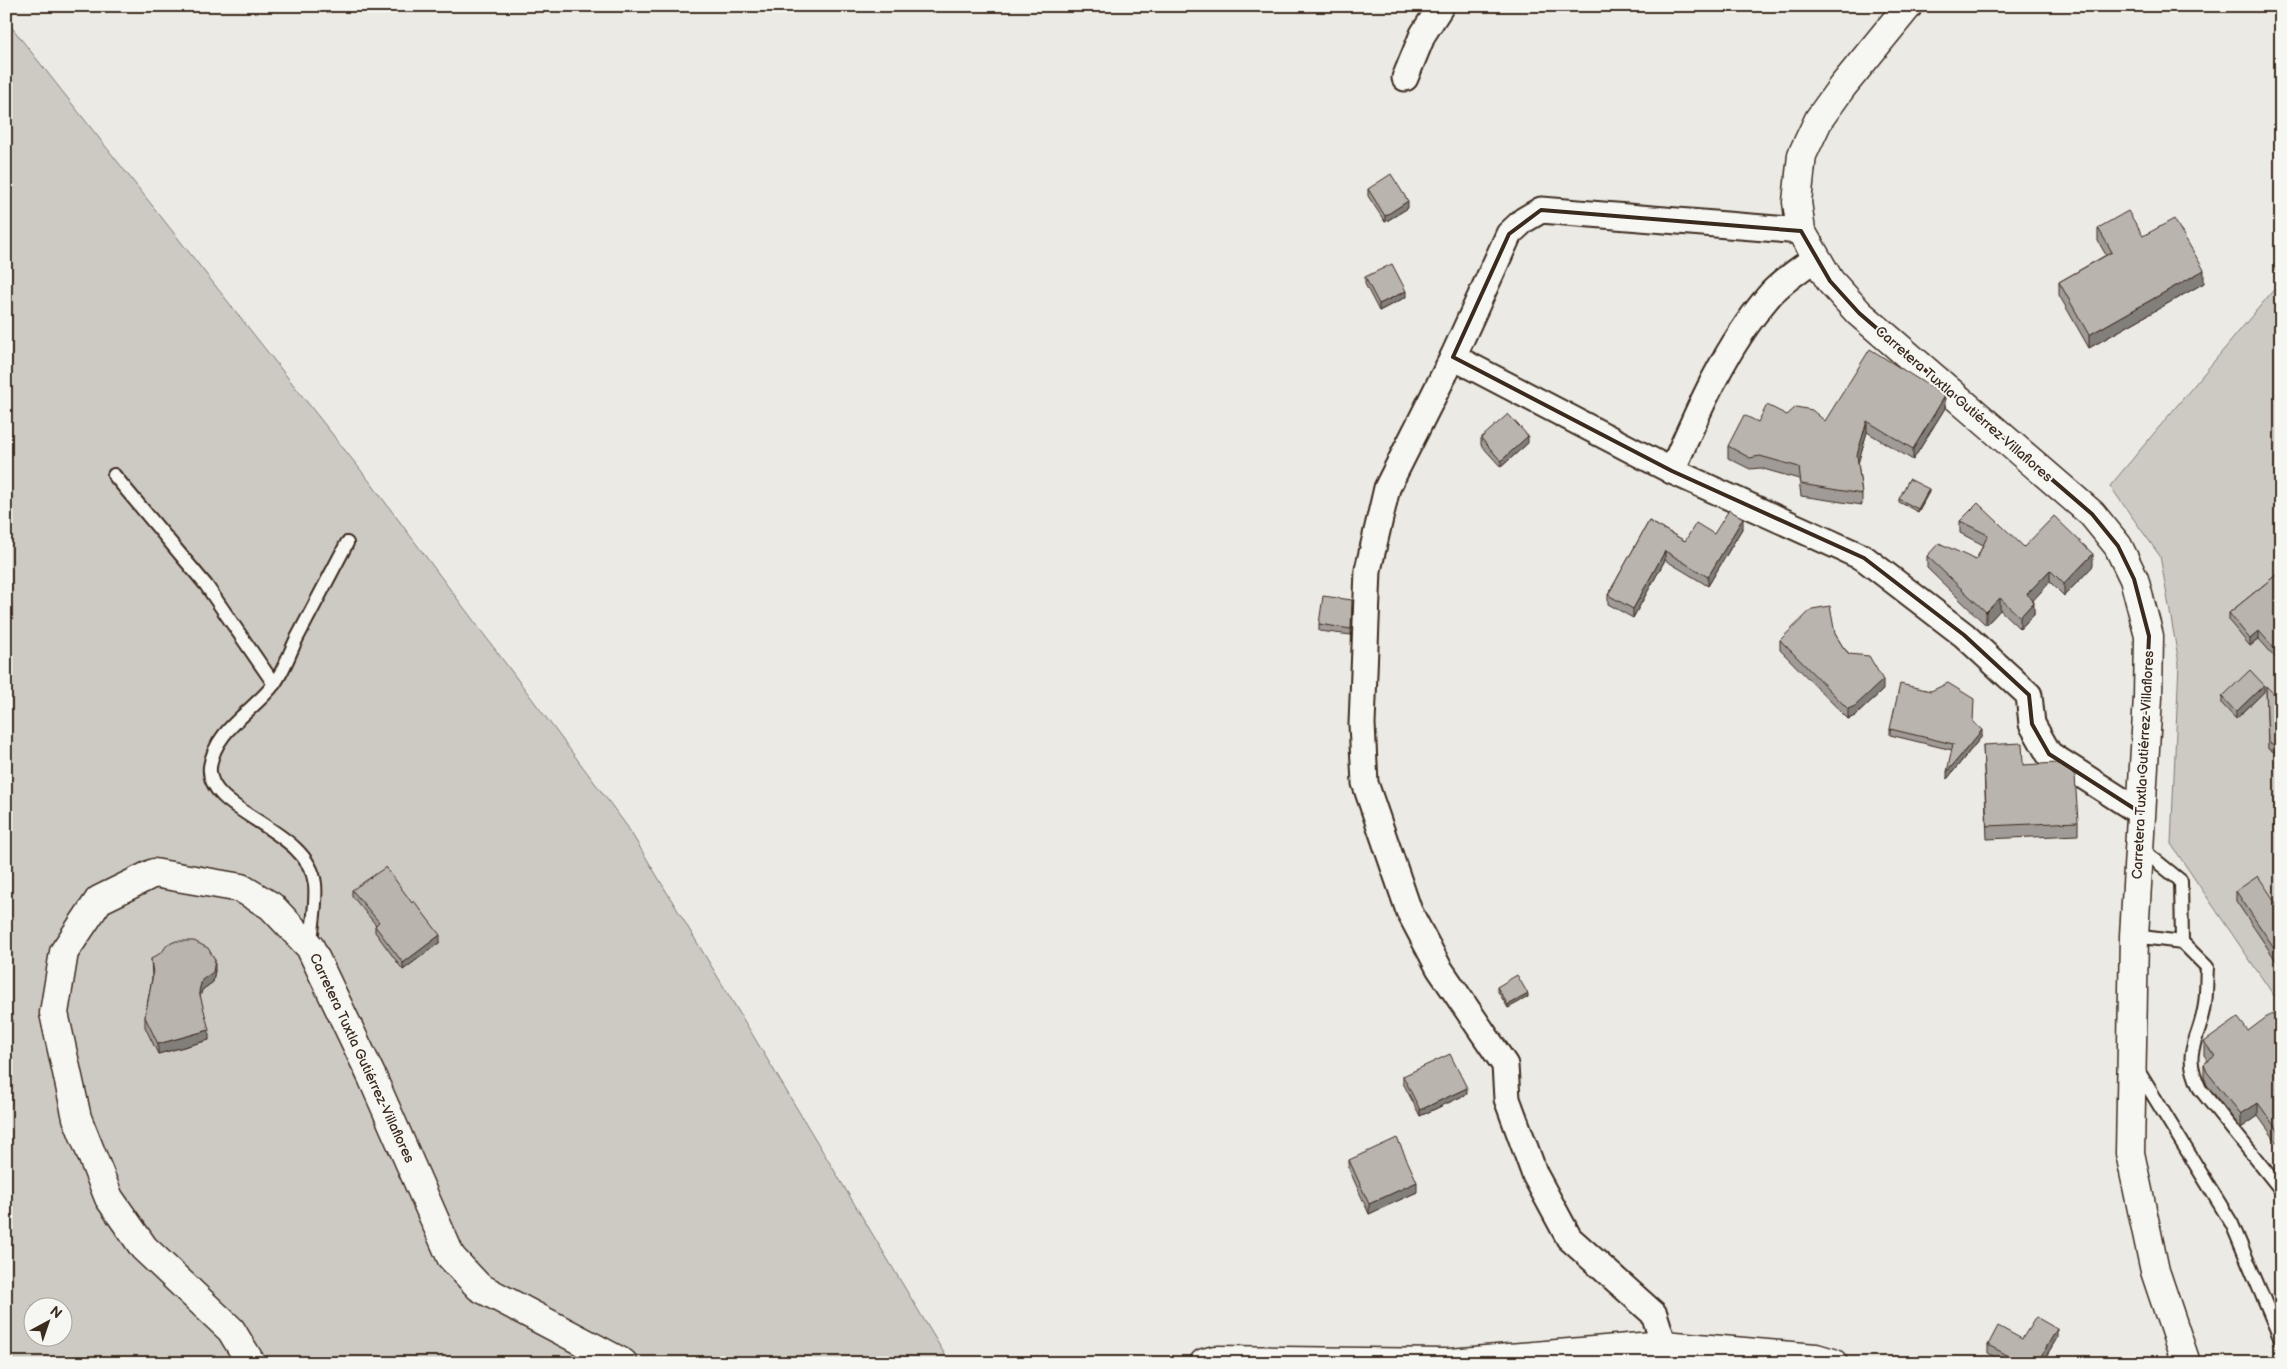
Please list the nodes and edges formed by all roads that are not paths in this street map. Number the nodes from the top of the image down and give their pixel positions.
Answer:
1 (1441, 6) edge
2 (1908, 6) edge
3 (1406, 78) dead end
4 (1801, 231) junction
5 (1815, 258) junction
6 (1453, 357) junction
7 (1672, 471) junction
8 (114, 475) dead end
9 (347, 543) dead end
10 (274, 684) junction
11 (2141, 813) junction
12 (2139, 847) junction
13 (2134, 936) junction
14 (2182, 942) junction
15 (310, 947) junction
16 (2132, 1060) junction
17 (2281, 1190) edge
18 (2281, 1340) edge
19 (1664, 1345) junction
20 (251, 1363) edge
21 (623, 1363) edge
22 (1204, 1363) edge
23 (1444, 1363) edge
24 (1450, 1363) edge
25 (1833, 1363) edge
26 (2186, 1363) edge

1 - 3 street
2 - 4 main road, Carretera Tuxtla Gutiérrez-Villaflores
4 - 5 main road, Carretera Tuxtla Gutiérrez-Villaflores
4 - 6 street
5 - 7 street
5 - 11 main road, Carretera Tuxtla Gutiérrez-Villaflores
6 - 7 street
6 - 19 street
7 - 11 street
8 - 10 lane
9 - 10 lane
10 - 15 lane
11 - 12 main road, Carretera Tuxtla Gutiérrez-Villaflores
12 - 13 main road, Carretera Tuxtla Gutiérrez-Villaflores
12 - 14 lane
13 - 14 lane
13 - 16 main road, Carretera Tuxtla Gutiérrez-Villaflores
14 - 17 lane
15 - 20 main road, Carretera Tuxtla Gutiérrez-Villaflores
15 - 21 main road, Carretera Tuxtla Gutiérrez-Villaflores
16 - 18 lane
16 - 26 main road, Carretera Tuxtla Gutiérrez-Villaflores
19 - 24 main road
19 - 25 main road
22 - 23 main road

